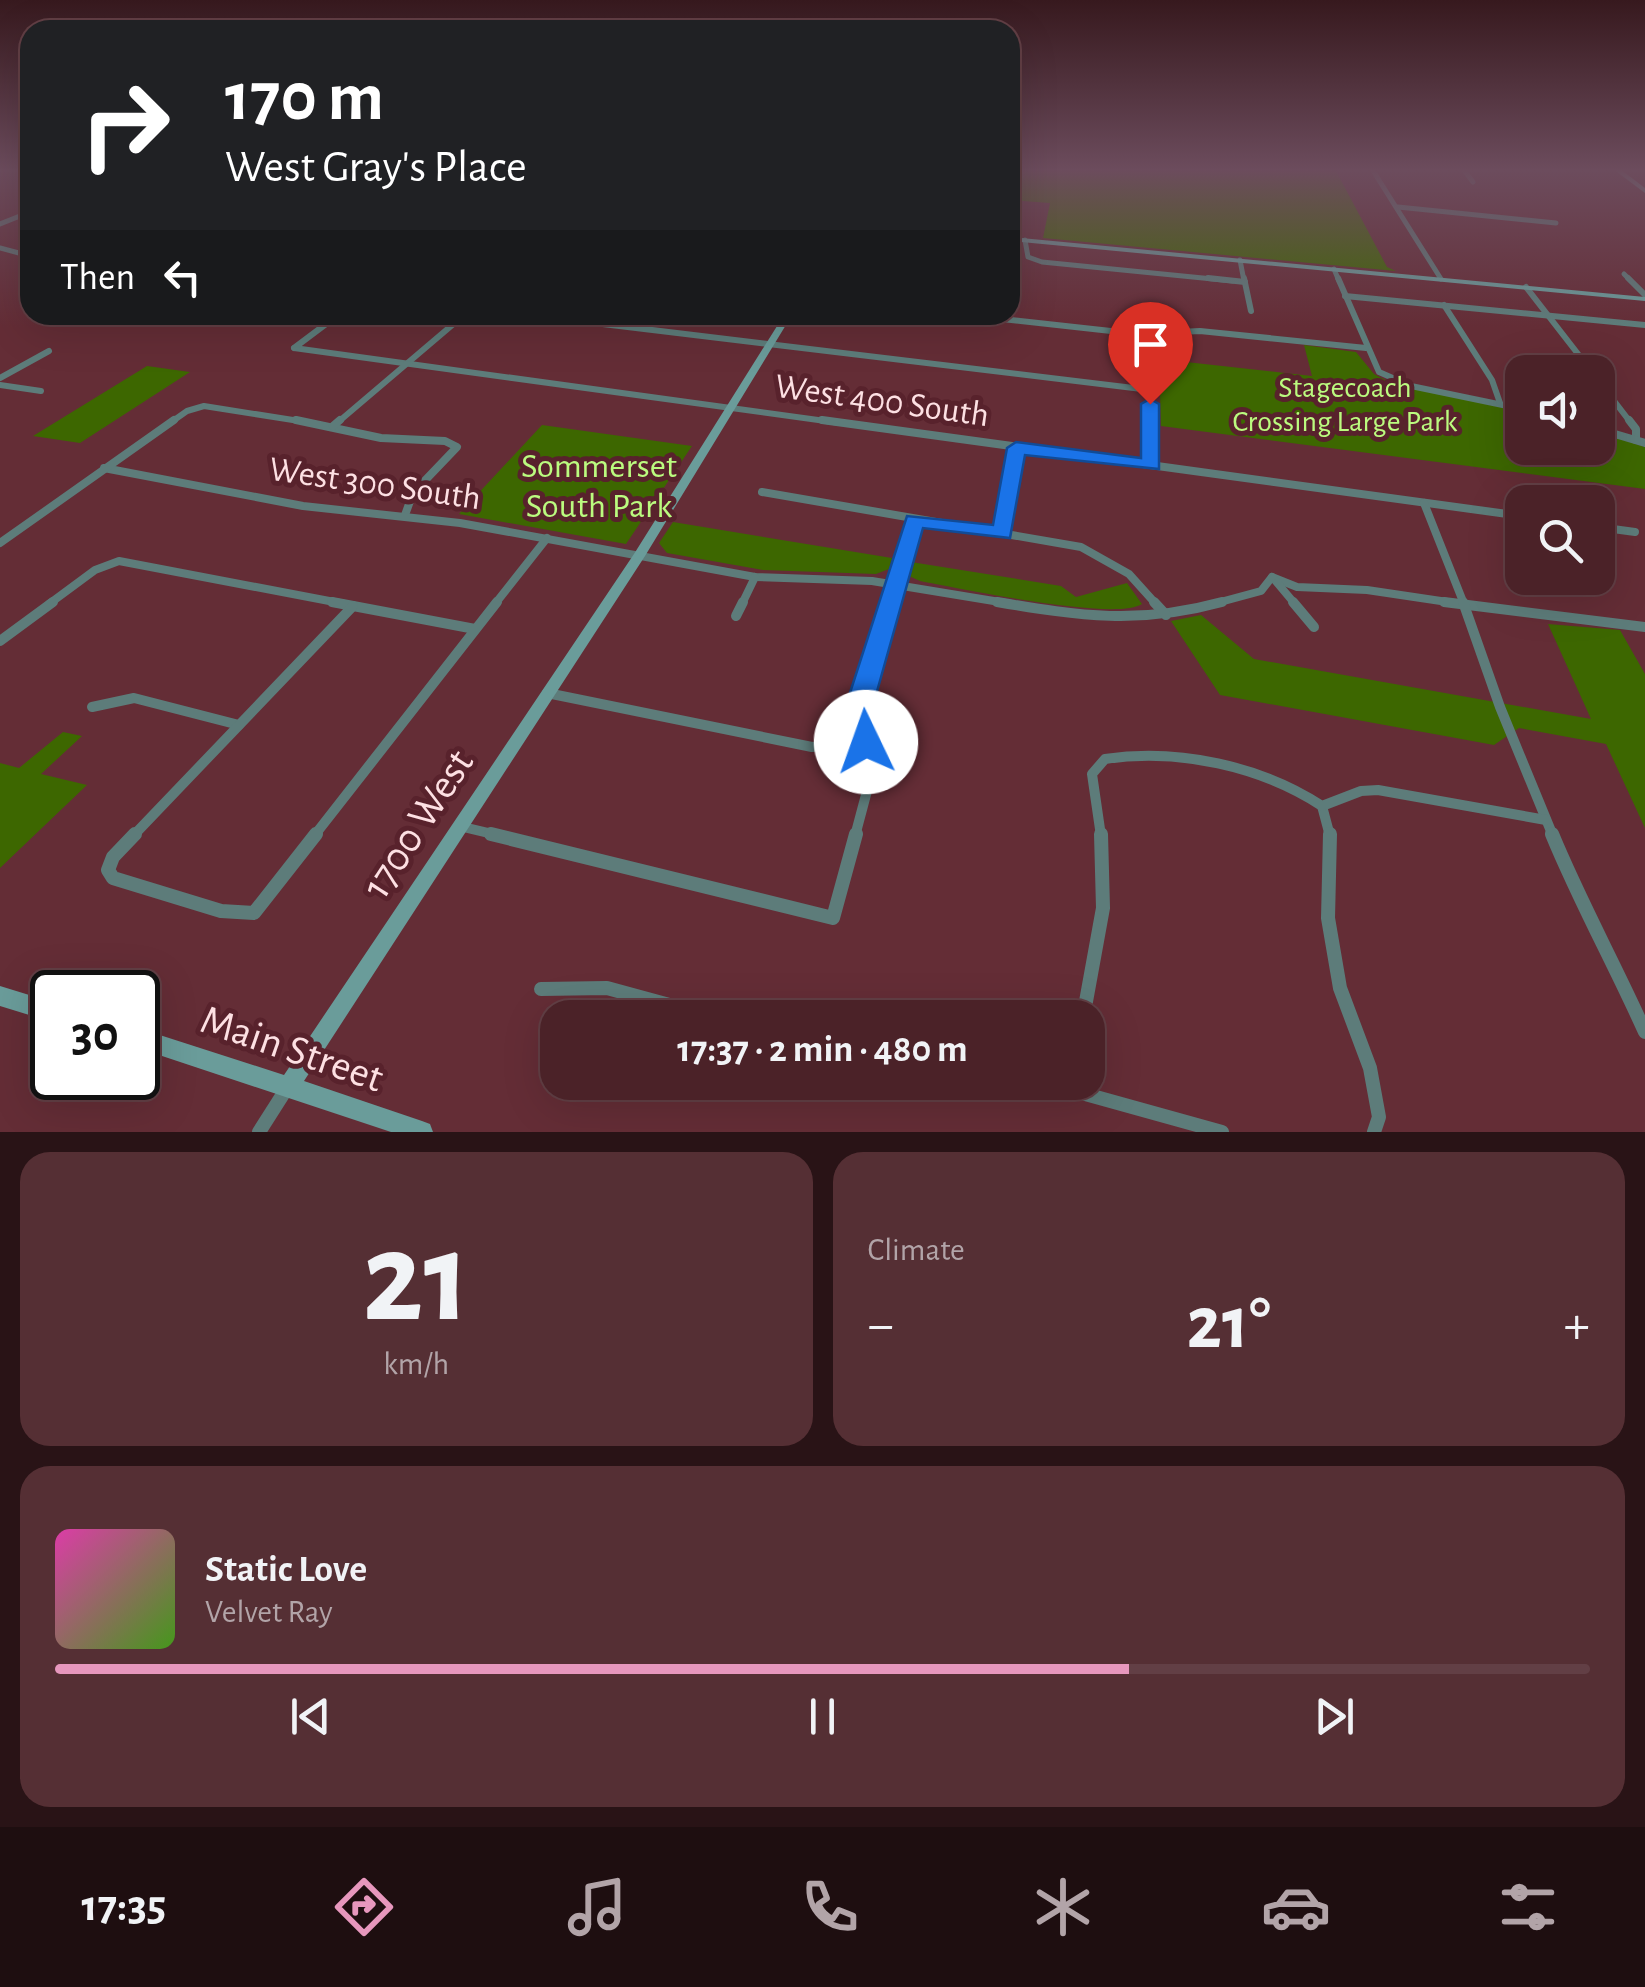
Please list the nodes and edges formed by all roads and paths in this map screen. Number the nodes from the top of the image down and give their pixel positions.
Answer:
1 (1407, 222) edge
2 (1544, 222) edge
3 (1556, 223) dead end
4 (1020, 239) edge
5 (1025, 240) junction
6 (1240, 260) junction
7 (1334, 269) junction
8 (1624, 274) dead end
9 (1441, 279) junction
10 (1245, 282) junction
11 (1526, 287) junction
12 (1345, 296) junction
13 (1645, 297) edge
14 (1444, 305) junction
15 (1252, 311) dead end
16 (1548, 316) junction
17 (1020, 321) edge
18 (325, 325) edge
19 (452, 325) edge
20 (611, 325) edge
21 (782, 325) edge
22 (1645, 325) edge
23 (770, 344) junction
24 (294, 348) joint
25 (1366, 348) junction
26 (48, 352) dead end
27 (1579, 355) edge
28 (406, 365) junction
29 (0, 381) edge
30 (41, 392) dead end
31 (1615, 401) edge
32 (1500, 403) junction
33 (1505, 404) edge
34 (731, 408) junction
35 (333, 426) junction
36 (1615, 434) edge
37 (1640, 442) edge
38 (458, 447) joint
39 (1016, 448) junction
40 (1152, 465) junction
41 (104, 468) junction
42 (762, 492) dead end
43 (1424, 503) junction
44 (1505, 514) edge
45 (404, 515) junction
46 (915, 520) junction
47 (1615, 529) edge
48 (1635, 532) dead end
49 (1002, 533) junction
50 (548, 538) junction
51 (0, 543) edge
52 (638, 556) junction
53 (754, 576) junction
54 (1272, 576) junction
55 (896, 585) junction
56 (353, 606) junction
57 (1465, 606) junction
58 (1166, 615) junction
59 (736, 616) dead end
60 (1314, 626) dead end
61 (1645, 627) edge
62 (475, 629) junction
63 (0, 641) edge
64 (546, 693) junction
65 (92, 706) dead end
66 (239, 725) junction
67 (866, 742) junction
68 (1322, 806) junction
69 (1546, 820) junction
70 (459, 826) junction
71 (541, 989) dead end
72 (0, 996) edge
73 (651, 1000) edge
74 (1083, 1000) edge
75 (30, 1005) edge
76 (1644, 1027) edge
77 (160, 1045) edge
78 (290, 1084) junction
79 (1105, 1095) edge
80 (259, 1132) edge
81 (422, 1132) edge
82 (1222, 1132) edge
83 (1374, 1132) edge

1 - 9 street
2 - 3 street
4 - 5 street
5 - 6 street
5 - 10 street
6 - 7 street
6 - 10 street
7 - 9 street
7 - 12 street
8 - 13 street
9 - 11 street
10 - 15 street
11 - 13 street
11 - 16 street
12 - 14 street
12 - 25 street
14 - 16 street
14 - 32 street
16 - 22 street
16 - 27 street
17 - 25 street
18 - 24 street
19 - 28 street
20 - 23 street
21 - 23 street, 1700 West
23 - 34 street, 1700 West
23 - 40 street
24 - 28 street, West 400 South
25 - 32 street
26 - 29 street
28 - 34 street, West 400 South
28 - 35 street
29 - 30 street
31 - 37 street
32 - 33 street
34 - 39 street, West 400 South
34 - 52 street, 1700 West
35 - 38 street
35 - 41 street
36 - 37 street
38 - 45 street
39 - 40 street, West 400 South
39 - 49 street
40 - 43 street, West 400 South
41 - 45 street, West 300 South
41 - 51 street
42 - 46 street
43 - 44 street, West 400 South
43 - 57 street
45 - 50 street, West 300 South
46 - 49 street
46 - 55 street
47 - 48 street
49 - 58 street
50 - 52 street, West 300 South
50 - 62 street
52 - 53 street, West 300 South
52 - 64 street, 1700 West
53 - 55 street, West 300 South
53 - 59 street
54 - 57 street
54 - 58 street, West 300 South
54 - 60 street
55 - 58 street, West 300 South
55 - 67 street
56 - 62 street
56 - 63 street
56 - 66 street
57 - 61 street
57 - 69 street
62 - 66 street
64 - 67 street
64 - 70 street, 1700 West
65 - 66 street
67 - 70 street
68 - 69 street
68 - 74 street
68 - 83 street
69 - 76 street
70 - 78 street, 1700 West
71 - 73 street
72 - 75 street
77 - 78 street, Main Street
78 - 80 street, 1700 West
78 - 81 street, Main Street
79 - 82 street

